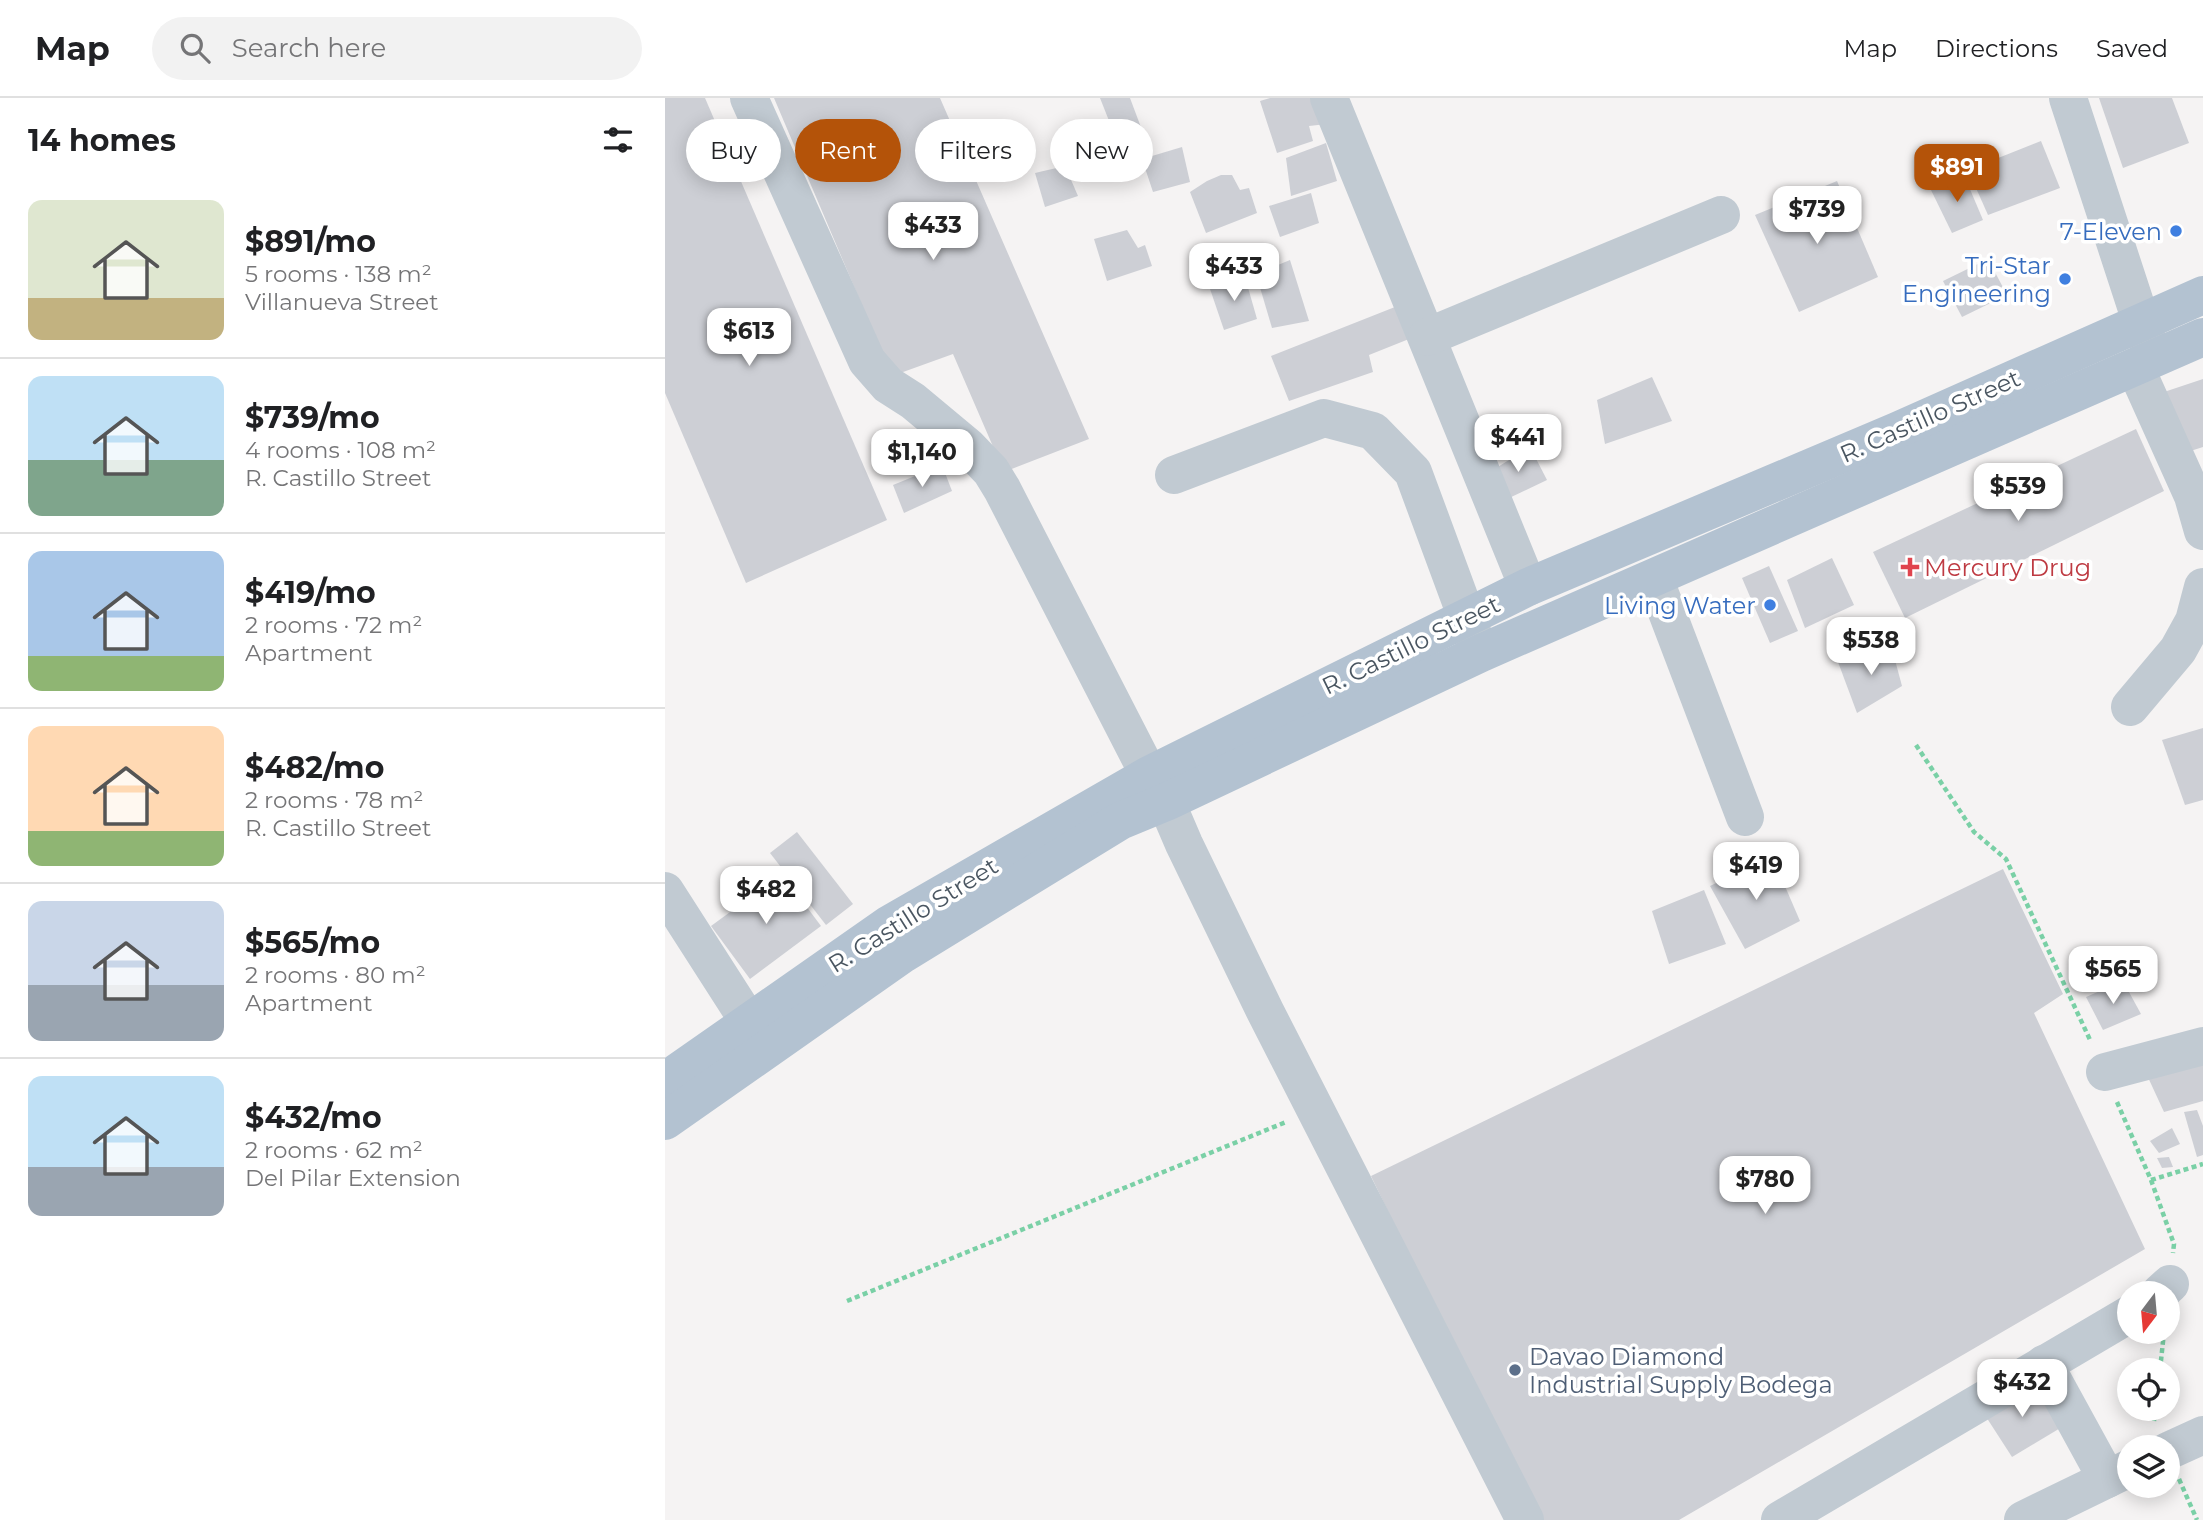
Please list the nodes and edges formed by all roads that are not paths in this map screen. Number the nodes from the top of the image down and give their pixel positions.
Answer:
1 (749, 98) edge
2 (1329, 98) edge
3 (2068, 98) edge
4 (1721, 215) dead end
5 (2203, 295) edge
6 (2140, 322) junction
7 (1427, 337) junction
8 (2203, 337) edge
9 (2145, 363) junction
10 (1897, 431) junction
11 (1912, 466) junction
12 (1174, 475) dead end
13 (2200, 512) edge
14 (1654, 578) junction
15 (1528, 587) junction
16 (2203, 587) edge
17 (1466, 618) junction
18 (1481, 653) junction
19 (2130, 707) dead end
20 (1157, 789) junction
21 (1745, 817) dead end
22 (665, 891) edge
23 (749, 1022) junction
24 (2203, 1046) edge
25 (2105, 1072) dead end
26 (665, 1081) edge
27 (665, 1121) edge
28 (2117, 1322) edge
29 (2044, 1364) junction
30 (2203, 1435) edge
31 (2180, 1457) edge
32 (2117, 1471) edge
33 (2117, 1475) edge
34 (1525, 1520) edge
35 (1780, 1520) edge
36 (2023, 1520) edge

1 - 20 street
2 - 7 street
3 - 6 street
4 - 7 street
5 - 6 main road, R. Castillo Street
6 - 9 street
6 - 10 main road, R. Castillo Street
7 - 15 street
8 - 9 main road, R. Castillo Street
9 - 11 main road, R. Castillo Street
9 - 13 street
10 - 11 main road
10 - 15 main road, R. Castillo Street
11 - 14 main road, R. Castillo Street
12 - 17 street
14 - 18 main road, R. Castillo Street
14 - 21 street
15 - 17 main road, R. Castillo Street
16 - 19 street
17 - 18 street
17 - 20 main road, R. Castillo Street
18 - 20 main road, R. Castillo Street
20 - 23 main road, R. Castillo Street
20 - 27 main road, R. Castillo Street
20 - 34 street
22 - 23 street
23 - 26 main road, R. Castillo Street
24 - 25 street
28 - 29 street
29 - 32 street
29 - 35 street
30 - 31 street
33 - 36 street

